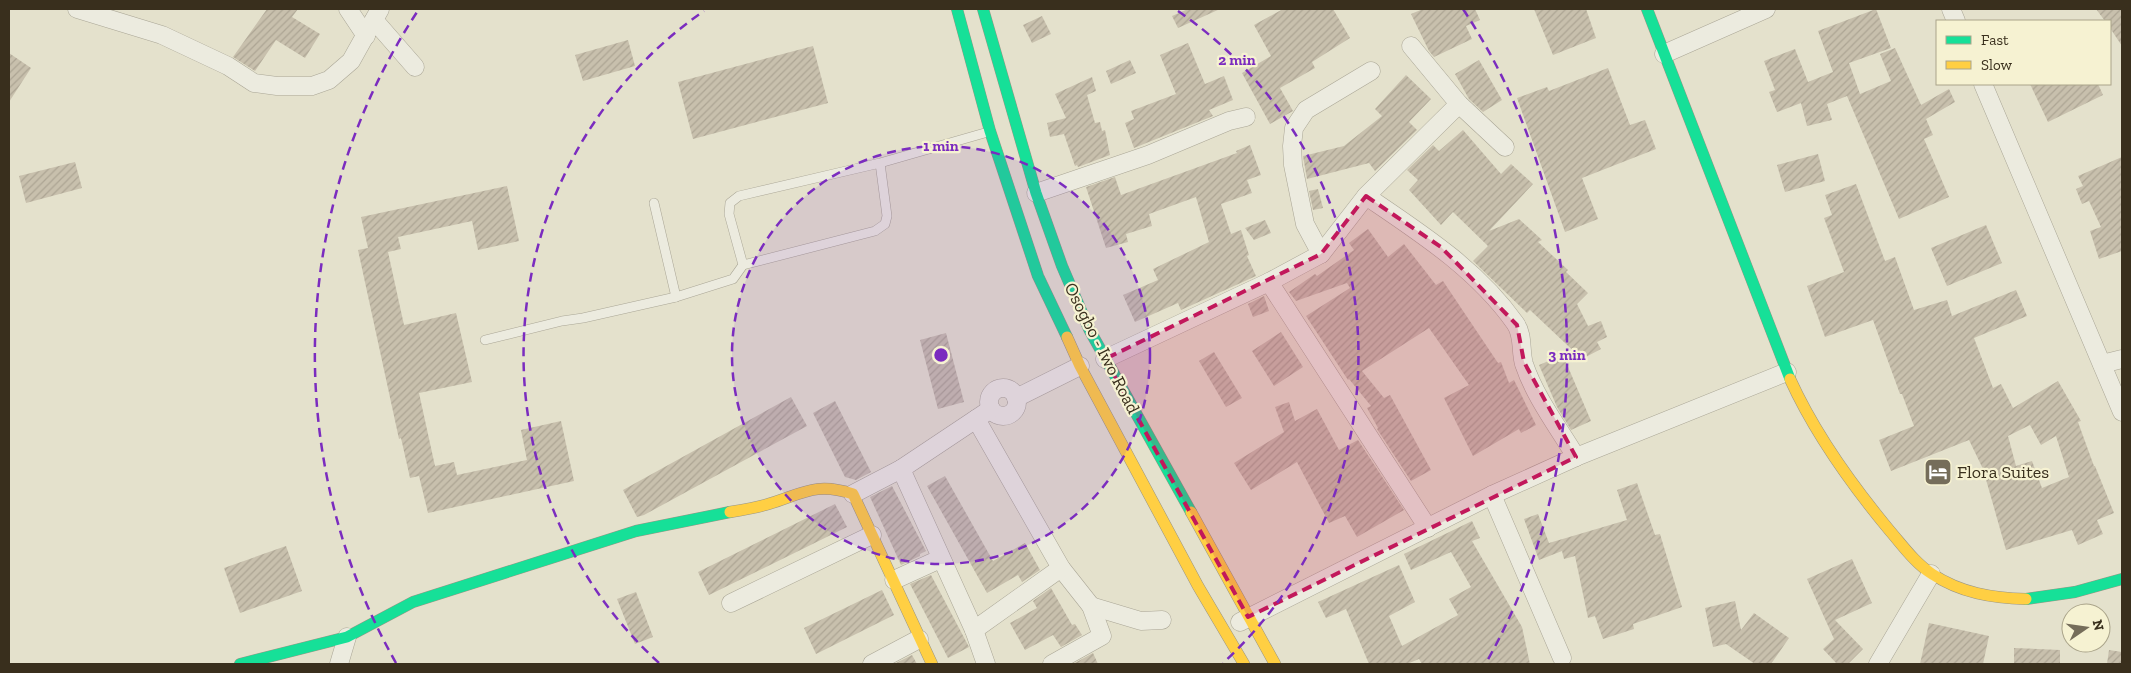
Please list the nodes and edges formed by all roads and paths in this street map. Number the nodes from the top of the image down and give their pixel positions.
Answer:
1 (77, 9) edge
2 (348, 9) edge
3 (959, 9) edge
4 (983, 9) edge
5 (1647, 9) edge
6 (1766, 9) edge
7 (106, 12) edge
8 (377, 14) edge
9 (366, 36) junction
10 (1411, 46) dead end
11 (1664, 54) junction
12 (415, 67) dead end
13 (1372, 71) dead end
14 (1983, 85) edge
15 (1459, 104) junction
16 (1246, 118) dead end
17 (990, 131) junction
18 (1505, 146) dead end
19 (880, 163) junction
20 (1036, 193) junction
21 (1366, 196) junction
22 (654, 203) dead end
23 (1321, 254) junction
24 (743, 265) junction
25 (1269, 282) junction
26 (676, 297) junction
27 (485, 340) dead end
28 (1105, 359) junction
29 (2122, 359) edge
30 (2102, 364) junction
31 (1080, 366) junction
32 (1787, 372) junction
33 (2122, 412) edge
34 (976, 419) junction
35 (1576, 457) junction
36 (901, 468) junction
37 (853, 494) junction
38 (1492, 496) junction
39 (1428, 528) junction
40 (872, 535) junction
41 (940, 559) junction
42 (1062, 568) junction
43 (1931, 574) junction
44 (2122, 579) edge
45 (894, 580) junction
46 (731, 603) dead end
47 (1091, 606) junction
48 (1248, 617) junction
49 (1162, 620) dead end
50 (974, 630) junction
51 (1225, 632) junction
52 (348, 637) junction
53 (919, 639) junction
54 (1562, 658) dead end
55 (983, 663) edge
56 (240, 664) edge
57 (340, 664) edge
58 (872, 664) edge
59 (932, 664) edge
60 (1052, 664) edge
61 (1244, 664) edge
62 (1275, 664) edge
63 (1878, 664) edge

1 - 7 street
2 - 9 street
3 - 17 street, Osogbo - Iwo Road
4 - 20 street, Osogbo - Iwo Road
5 - 11 street
6 - 11 street
7 - 9 street
8 - 9 street
8 - 12 street
10 - 15 street
11 - 32 street
13 - 23 street
14 - 30 street
15 - 18 street
15 - 21 street
16 - 20 street
17 - 19 lane
17 - 31 street, Osogbo - Iwo Road
19 - 24 lane
19 - 24 lane
20 - 28 street, Osogbo - Iwo Road
21 - 23 street
21 - 35 street
22 - 26 lane
23 - 25 street
24 - 26 lane
25 - 28 street
25 - 39 street
26 - 27 lane
28 - 48 street, Osogbo - Iwo Road
29 - 30 street
30 - 33 street
31 - 34 street
31 - 51 street, Osogbo - Iwo Road
32 - 35 street
32 - 43 street
34 - 36 street
34 - 42 street
35 - 38 street
36 - 37 street
36 - 41 street
37 - 40 street
37 - 52 street
38 - 39 street
38 - 54 street
39 - 48 street
40 - 45 street
40 - 46 street
41 - 45 street
41 - 50 street
42 - 47 street
42 - 50 street
43 - 44 street
43 - 63 street
45 - 53 street
47 - 49 street
47 - 60 street
48 - 51 street
48 - 62 street, Osogbo - Iwo Road
50 - 55 street
51 - 61 street, Osogbo - Iwo Road
52 - 56 street
52 - 57 street
53 - 58 street
53 - 59 street

